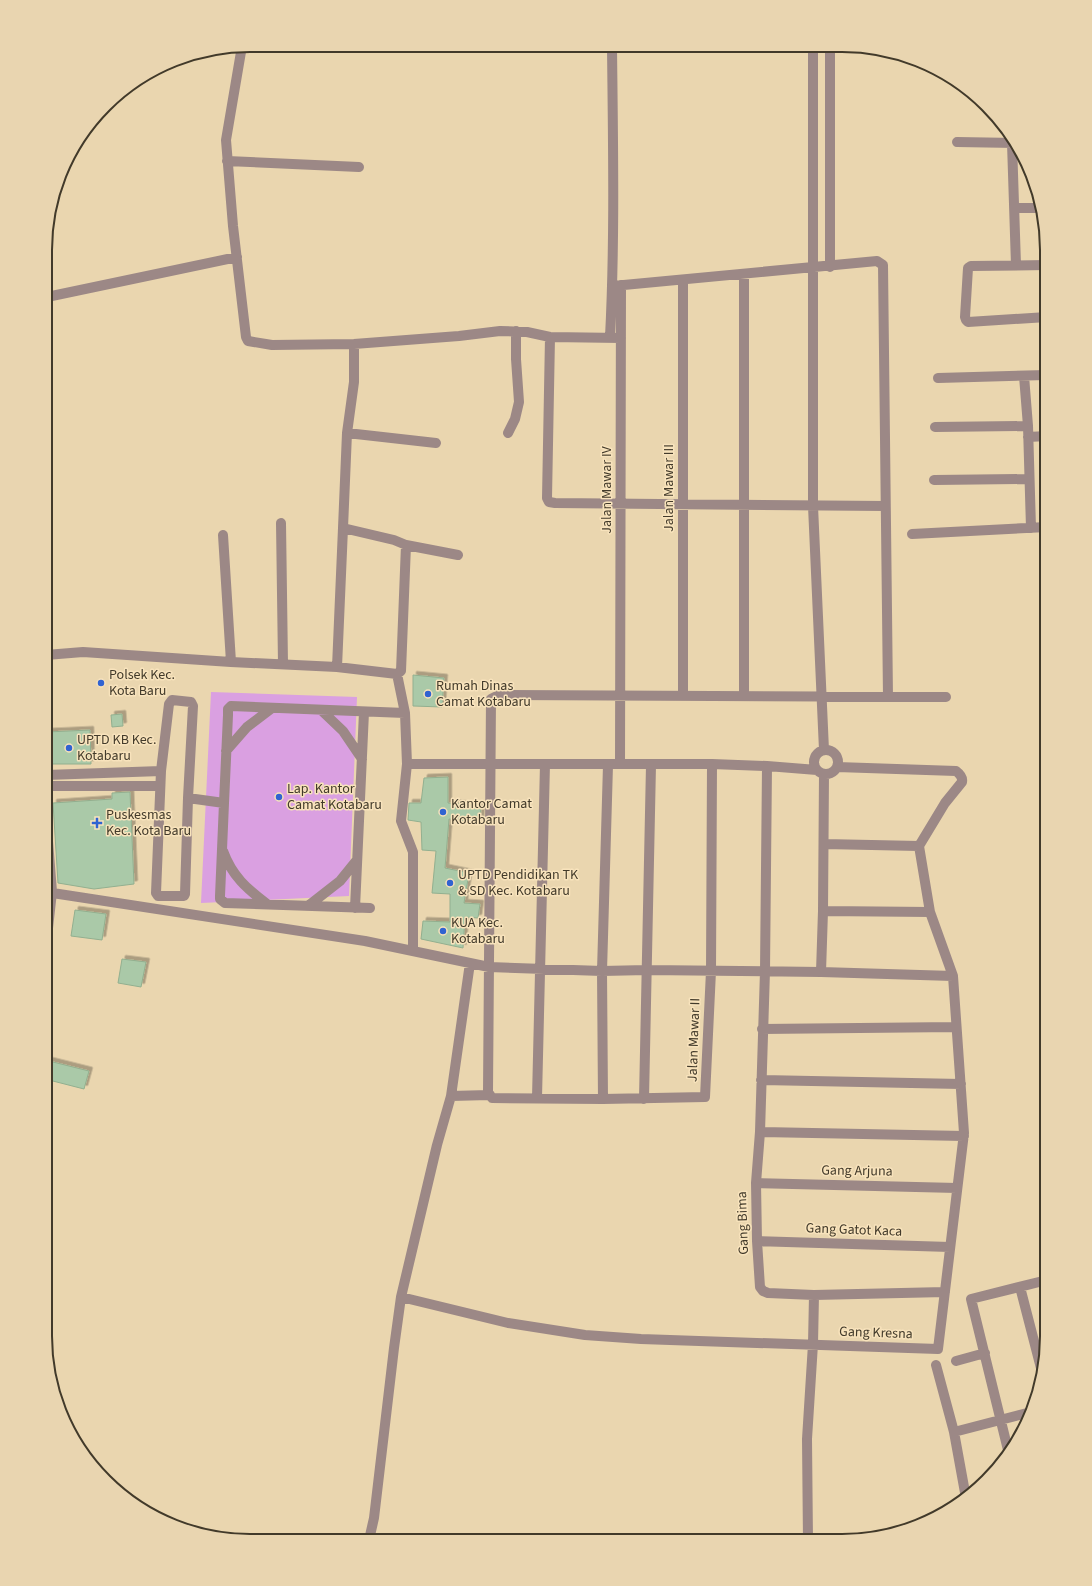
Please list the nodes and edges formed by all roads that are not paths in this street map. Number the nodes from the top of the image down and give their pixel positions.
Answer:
1 (241, 52) edge
2 (612, 52) edge
3 (813, 52) edge
4 (830, 52) edge
5 (957, 142) dead end
6 (1009, 143) edge
7 (1014, 151) edge
8 (227, 161) junction
9 (359, 167) dead end
10 (1015, 208) junction
11 (1035, 208) edge
12 (237, 257) junction
13 (1016, 265) junction
14 (1040, 265) edge
15 (830, 267) junction
16 (813, 268) junction
17 (744, 274) junction
18 (683, 280) junction
19 (617, 285) junction
20 (52, 296) edge
21 (1040, 317) edge
22 (516, 331) junction
23 (550, 337) junction
24 (610, 337) junction
25 (621, 338) junction
26 (354, 344) junction
27 (1040, 375) edge
28 (1024, 376) junction
29 (938, 378) dead end
30 (1028, 426) junction
31 (935, 427) dead end
32 (347, 433) junction
33 (508, 433) dead end
34 (1040, 436) edge
35 (1028, 437) junction
36 (436, 443) dead end
37 (1029, 479) junction
38 (934, 480) dead end
39 (621, 504) junction
40 (683, 504) junction
41 (744, 505) junction
42 (813, 506) junction
43 (885, 506) junction
44 (281, 522) dead end
45 (1040, 527) edge
46 (343, 528) junction
47 (1031, 528) junction
48 (912, 534) dead end
49 (223, 535) dead end
50 (406, 545) junction
51 (458, 555) dead end
52 (52, 655) edge
53 (231, 662) junction
54 (282, 664) junction
55 (338, 667) junction
56 (397, 674) junction
57 (620, 695) junction
58 (683, 696) junction
59 (744, 696) junction
60 (822, 697) junction
61 (888, 697) junction
62 (946, 698) dead end
63 (272, 708) junction
64 (321, 710) junction
65 (364, 712) junction
66 (405, 713) junction
67 (824, 750) junction
68 (226, 751) junction
69 (362, 759) junction
70 (407, 764) junction
71 (491, 764) junction
72 (545, 764) junction
73 (620, 764) junction
74 (712, 764) junction
75 (608, 765) junction
76 (652, 765) junction
77 (767, 766) junction
78 (836, 767) junction
79 (161, 771) junction
80 (820, 772) junction
81 (52, 775) edge
82 (52, 786) edge
83 (160, 786) junction
84 (188, 798) junction
85 (224, 803) junction
86 (824, 844) junction
87 (919, 846) junction
88 (222, 848) junction
89 (357, 860) junction
90 (52, 892) edge
91 (267, 904) junction
92 (308, 906) junction
93 (355, 908) junction
94 (370, 908) dead end
95 (823, 911) junction
96 (930, 912) junction
97 (413, 951) junction
98 (470, 962) junction
99 (489, 967) junction
100 (540, 968) junction
101 (647, 970) junction
102 (602, 971) junction
103 (711, 971) junction
104 (765, 971) junction
105 (821, 972) junction
106 (953, 976) junction
107 (956, 1027) junction
108 (762, 1029) junction
109 (761, 1080) junction
110 (960, 1084) junction
111 (489, 1095) junction
112 (451, 1096) junction
113 (537, 1098) junction
114 (644, 1099) junction
115 (603, 1100) junction
116 (760, 1132) junction
117 (964, 1136) junction
118 (756, 1183) junction
119 (957, 1188) junction
120 (757, 1241) junction
121 (950, 1247) junction
122 (1040, 1282) edge
123 (1020, 1287) junction
124 (945, 1292) junction
125 (814, 1295) junction
126 (401, 1298) junction
127 (813, 1344) junction
128 (984, 1353) junction
129 (1039, 1359) edge
130 (956, 1361) dead end
131 (936, 1365) dead end
132 (1024, 1414) edge
133 (1001, 1420) junction
134 (954, 1432) junction
135 (1007, 1446) edge
136 (965, 1492) edge
137 (370, 1534) edge
138 (808, 1534) edge

1 - 8 street
2 - 19 street
3 - 16 street
4 - 15 street
5 - 6 street
7 - 10 street
8 - 9 street
8 - 12 street
10 - 11 street
10 - 13 street
12 - 20 street
12 - 26 street
13 - 14 street
13 - 21 street
15 - 16 street
15 - 43 street
16 - 17 street
16 - 42 street
17 - 18 street
17 - 41 street
18 - 19 street
18 - 40 street, Jalan Mawar III
19 - 24 street
19 - 25 street, Jalan Mawar IV
22 - 23 street
22 - 26 street
22 - 33 street
23 - 24 street
23 - 39 street
24 - 25 street
25 - 39 street, Jalan Mawar IV
26 - 32 street
27 - 28 street
28 - 29 street
28 - 30 street
30 - 31 street
30 - 35 street
32 - 36 street
32 - 46 street
34 - 35 street
35 - 37 street
37 - 38 street
37 - 47 street
39 - 40 street
39 - 57 street, Jalan Mawar IV
40 - 41 street
40 - 58 street, Jalan Mawar III
41 - 42 street
41 - 59 street
42 - 43 street
42 - 60 street
43 - 61 street
44 - 54 street
45 - 47 street
46 - 50 street
46 - 55 street
47 - 48 street
49 - 53 street
50 - 51 street
50 - 56 street
52 - 53 street
53 - 54 street
54 - 55 street
55 - 56 street
56 - 66 street
57 - 58 street
57 - 71 street
57 - 73 street, Jalan Mawar IV
58 - 59 street
59 - 60 street
60 - 61 street
60 - 67 street
61 - 62 street
63 - 64 street
63 - 68 street
63 - 68 street
64 - 65 street
64 - 69 street
65 - 66 street
65 - 69 street
66 - 70 street
67 - 78 street
67 - 80 street
68 - 85 street
69 - 89 street
70 - 71 street
70 - 97 street
71 - 72 street
71 - 99 street
72 - 75 street
72 - 100 street
73 - 75 street
73 - 76 street
74 - 76 street
74 - 77 street
74 - 103 street
75 - 102 street
76 - 101 street
77 - 80 street
77 - 104 street, Gang Bima
78 - 80 street
78 - 87 street
79 - 81 street
79 - 83 street
79 - 84 street
80 - 86 street
82 - 83 street
83 - 84 street
84 - 85 street
85 - 88 street
86 - 87 street
86 - 95 street
87 - 96 street
88 - 91 street
88 - 91 street
89 - 92 street
89 - 93 street
90 - 97 street
91 - 92 street
92 - 93 street
93 - 94 street
95 - 96 street
95 - 105 street
96 - 106 street
97 - 98 street
98 - 99 street
98 - 112 street
99 - 100 street
99 - 111 street
100 - 102 street
100 - 113 street
101 - 102 street
101 - 103 street
101 - 114 street
102 - 115 street
103 - 104 street
103 - 114 street, Jalan Mawar II
104 - 105 street
104 - 108 street, Gang Bima
105 - 106 street
106 - 107 street
107 - 108 street
107 - 110 street
108 - 109 street, Gang Bima
109 - 110 street
109 - 116 street, Gang Bima
110 - 117 street
111 - 112 street
111 - 113 street
112 - 126 street
113 - 115 street
114 - 115 street
116 - 117 street
116 - 118 street, Gang Bima
117 - 119 street
118 - 119 street, Gang Arjuna
118 - 120 street, Gang Bima
119 - 121 street
120 - 121 street, Gang Gatot Kaca
120 - 125 street, Gang Bima
121 - 124 street
122 - 123 street
123 - 128 street
123 - 129 street
124 - 125 street, Gang Bima
124 - 127 street, Gang Kresna
125 - 127 street
126 - 127 street, Gang Kresna
126 - 137 street
127 - 138 street
128 - 130 street
128 - 133 street
131 - 134 street
132 - 133 street
133 - 134 street
133 - 135 street
134 - 136 street

